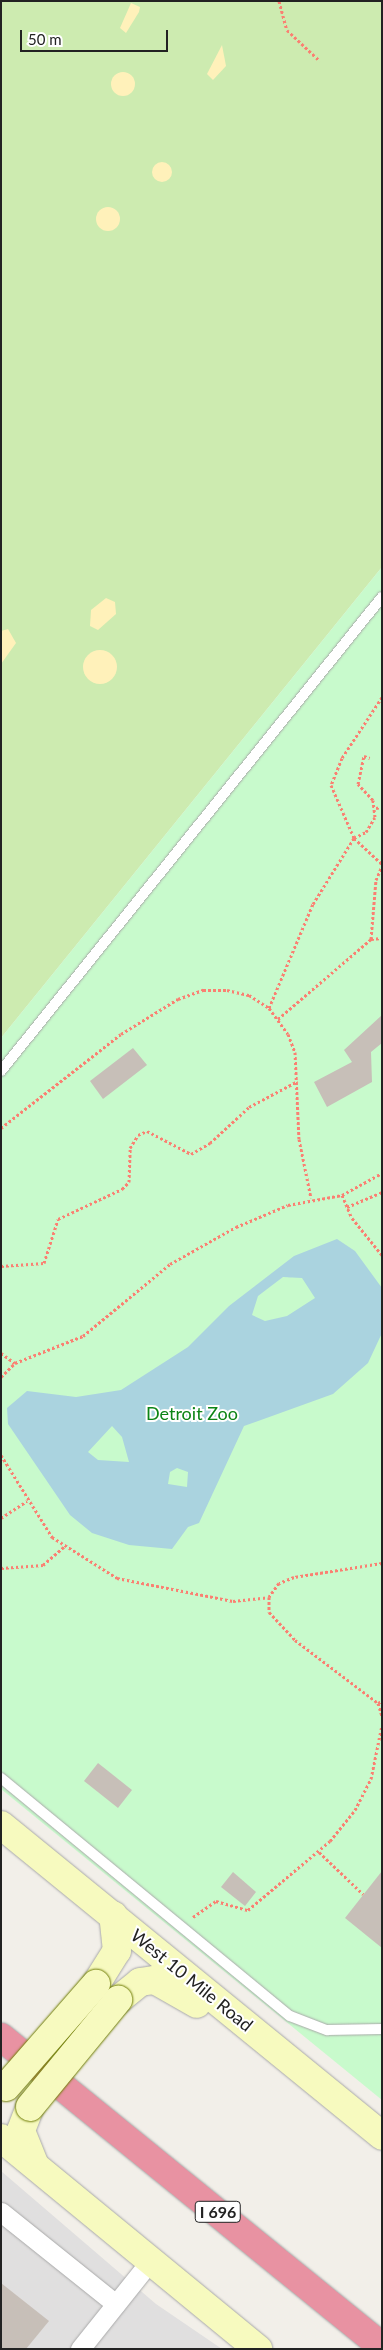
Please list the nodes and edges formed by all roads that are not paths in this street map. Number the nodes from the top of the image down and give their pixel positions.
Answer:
1 (382, 597) edge
2 (1, 1071) edge
3 (1, 1778) edge
4 (1, 1824) edge
5 (112, 1915) junction
6 (382, 2028) edge
7 (1, 2037) edge
8 (319, 2085) junction
9 (4, 2088) edge
10 (382, 2136) edge
11 (1, 2138) edge
12 (37, 2167) junction
13 (1, 2212) edge
14 (151, 2260) junction
15 (116, 2304) junction
16 (382, 2348) edge
17 (80, 2349) edge
18 (258, 2349) edge

1 - 2 lane
3 - 6 lane
4 - 5 main road, West 10 Mile Road
5 - 8 main road, West 10 Mile Road
5 - 9 main road, bridge
7 - 16 highway, I 696
8 - 10 main road, West 10 Mile Road
8 - 12 main road, bridge
11 - 12 main road
12 - 14 main road
13 - 15 street
14 - 15 street
14 - 18 main road
15 - 17 street

